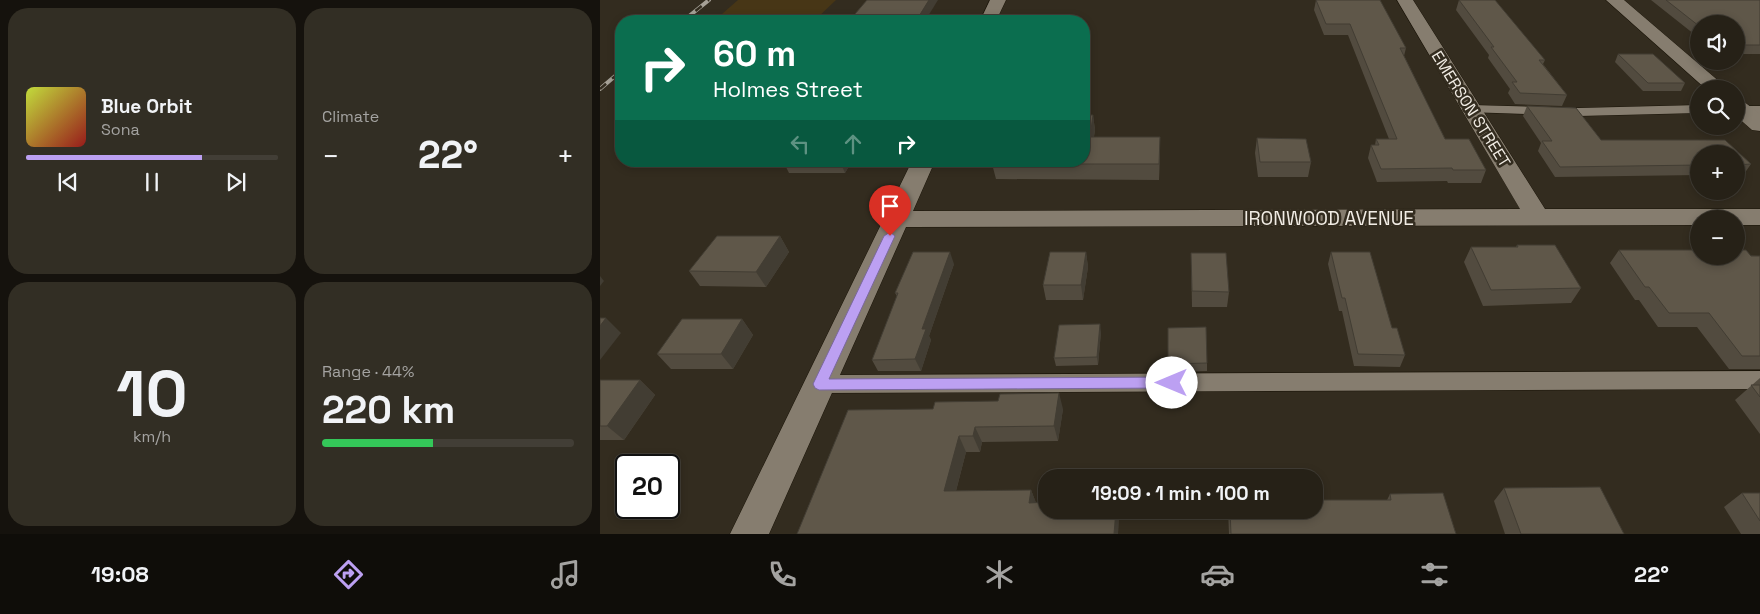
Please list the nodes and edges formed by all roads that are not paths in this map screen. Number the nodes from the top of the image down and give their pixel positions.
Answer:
1 (998, 0) edge
2 (1404, 0) edge
3 (1614, 0) edge
4 (991, 15) edge
5 (1707, 80) edge
6 (1472, 109) junction
7 (1690, 109) edge
8 (1745, 109) edge
9 (1760, 125) edge
10 (921, 167) edge
11 (1760, 217) edge
12 (1538, 218) junction
13 (898, 220) junction
14 (1760, 380) edge
15 (819, 384) junction
16 (749, 534) edge

1 - 4 street
2 - 6 street, EMERSON STREET
3 - 5 street
6 - 7 lane
6 - 12 street, EMERSON STREET
8 - 9 street
10 - 13 street
11 - 12 street, IRONWOOD AVENUE
12 - 13 street, IRONWOOD AVENUE
13 - 15 street
14 - 15 lane
15 - 16 street

